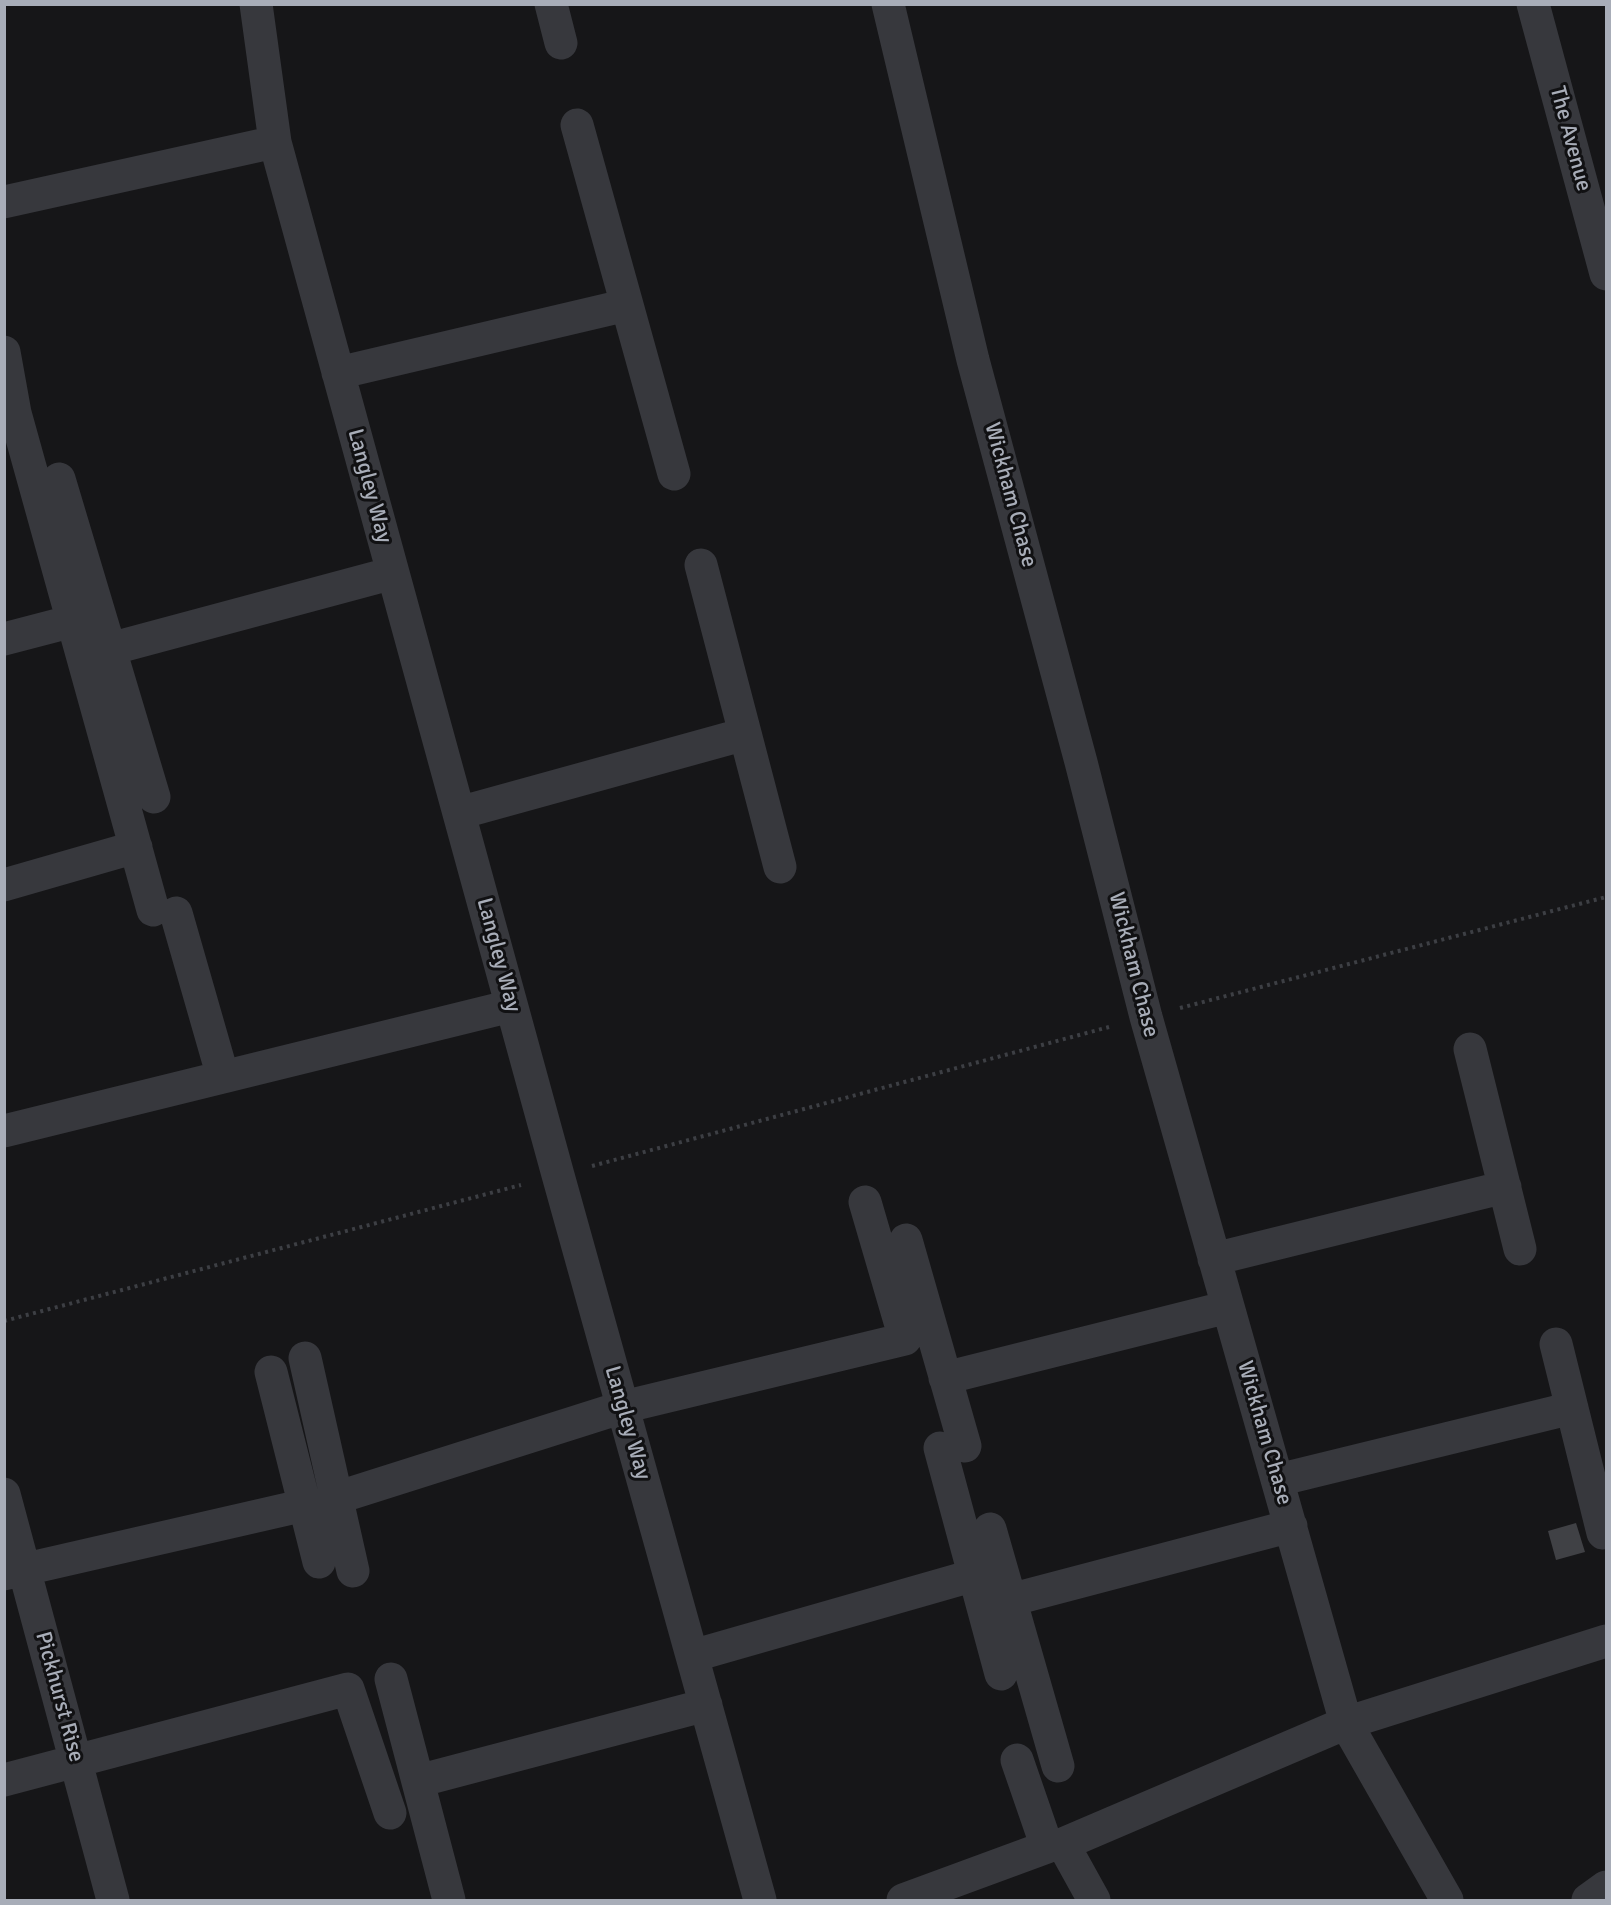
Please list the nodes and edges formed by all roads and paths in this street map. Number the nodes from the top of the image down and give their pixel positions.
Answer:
1 (256, 4) edge
2 (551, 4) edge
3 (888, 4) edge
4 (1533, 4) edge
5 (561, 43) dead end
6 (577, 125) dead end
7 (275, 142) junction
8 (4, 202) edge
9 (1606, 274) edge
10 (627, 305) junction
11 (4, 352) edge
12 (338, 373) junction
13 (10, 414) edge
14 (674, 474) dead end
15 (59, 478) dead end
16 (701, 565) dead end
17 (393, 573) junction
18 (73, 621) junction
19 (4, 639) edge
20 (110, 649) junction
21 (746, 734) junction
22 (154, 797) dead end
23 (459, 813) junction
24 (136, 847) junction
25 (780, 867) dead end
26 (4, 885) edge
27 (1606, 897) edge
28 (512, 1006) junction
29 (1146, 1017) junction
30 (1470, 1049) dead end
31 (224, 1077) junction
32 (4, 1131) edge
33 (558, 1175) junction
34 (1505, 1187) junction
35 (865, 1202) dead end
36 (906, 1240) dead end
37 (1520, 1249) dead end
38 (1214, 1259) junction
39 (1228, 1307) junction
40 (4, 1321) edge
41 (1556, 1344) dead end
42 (304, 1358) dead end
43 (271, 1372) dead end
44 (945, 1378) junction
45 (623, 1407) junction
46 (1572, 1408) junction
47 (1278, 1480) junction
48 (4, 1494) edge
49 (336, 1498) junction
50 (305, 1505) junction
51 (1291, 1526) junction
52 (990, 1529) dead end
53 (1603, 1533) dead end
54 (319, 1562) dead end
55 (353, 1571) dead end
56 (14, 1572) edge
57 (975, 1575) junction
58 (1010, 1600) junction
59 (1606, 1641) edge
60 (692, 1656) junction
61 (1001, 1674) dead end
62 (391, 1679) dead end
63 (706, 1705) junction
64 (1346, 1723) junction
65 (1017, 1760) dead end
66 (76, 1762) junction
67 (1058, 1766) dead end
68 (4, 1780) edge
69 (418, 1781) junction
70 (390, 1813) dead end
71 (1606, 1887) edge
72 (113, 1900) edge
73 (449, 1900) edge
74 (760, 1900) edge
75 (903, 1900) edge
76 (1094, 1900) edge
77 (1448, 1900) edge
78 (1588, 1900) edge

1 - 7 street, Langley Way
2 - 5 street
3 - 29 street, Wickham Chase
4 - 9 street, The Avenue
6 - 10 street
7 - 8 street
7 - 12 street, Langley Way
10 - 12 street
10 - 14 street
11 - 13 street
12 - 17 street, Langley Way
13 - 18 street
15 - 20 street
16 - 21 street
17 - 20 street
17 - 23 street, Langley Way
18 - 19 street
18 - 24 street
20 - 22 street
21 - 23 street
21 - 25 street
23 - 28 street, Langley Way
24 - 26 street
24 - 31 street
27 - 29 path
28 - 31 street
28 - 33 street, Langley Way
29 - 33 path
29 - 38 street, Wickham Chase
30 - 34 street
31 - 32 street
33 - 40 path
33 - 45 street, Langley Way
34 - 37 street
34 - 38 street
35 - 45 street
36 - 44 street
38 - 39 street, Wickham Chase
39 - 44 street
39 - 47 street, Wickham Chase
41 - 46 street
42 - 49 street
43 - 50 street
44 - 57 street
45 - 49 street
45 - 60 street, Langley Way
46 - 47 street
46 - 53 street
47 - 51 street, Wickham Chase
48 - 56 street, Pickhurst Rise
49 - 55 street
50 - 54 street
50 - 56 street
51 - 58 street
51 - 64 street, Wickham Chase
52 - 58 street
56 - 66 street, Pickhurst Rise
57 - 60 street
57 - 61 street
58 - 67 street
59 - 64 street
60 - 63 street, Langley Way
62 - 69 street
63 - 69 street
63 - 74 street, Langley Way
64 - 76 street
64 - 77 street, Wickham Chase
65 - 75 street
66 - 68 street
66 - 70 street
66 - 72 street, Pickhurst Rise
69 - 73 street
71 - 78 street

